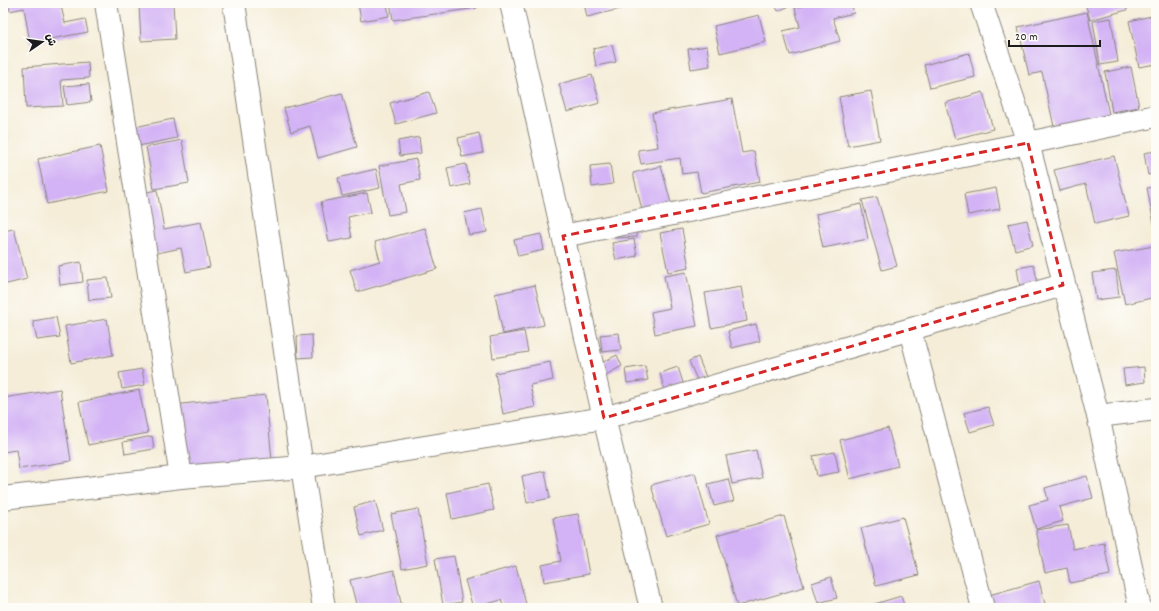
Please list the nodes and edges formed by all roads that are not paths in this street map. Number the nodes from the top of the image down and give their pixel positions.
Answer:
1 (106, 3) edge
2 (234, 3) edge
3 (511, 3) edge
4 (981, 3) edge
5 (1156, 116) edge
6 (1028, 143) junction
7 (563, 236) junction
8 (1063, 285) junction
9 (910, 330) junction
10 (1156, 409) edge
11 (1098, 416) junction
12 (604, 418) junction
13 (302, 467) junction
14 (181, 477) junction
15 (3, 498) edge
16 (324, 608) edge
17 (651, 608) edge
18 (983, 608) edge
19 (1140, 608) edge

1 - 14 street
2 - 13 street
3 - 7 street
4 - 6 street
5 - 6 street
6 - 7 street
6 - 8 street
7 - 12 street
8 - 9 street
8 - 11 street
9 - 12 street
9 - 18 street
10 - 11 street
11 - 19 street
12 - 13 street
12 - 17 street
13 - 14 street
13 - 16 street
14 - 15 street

